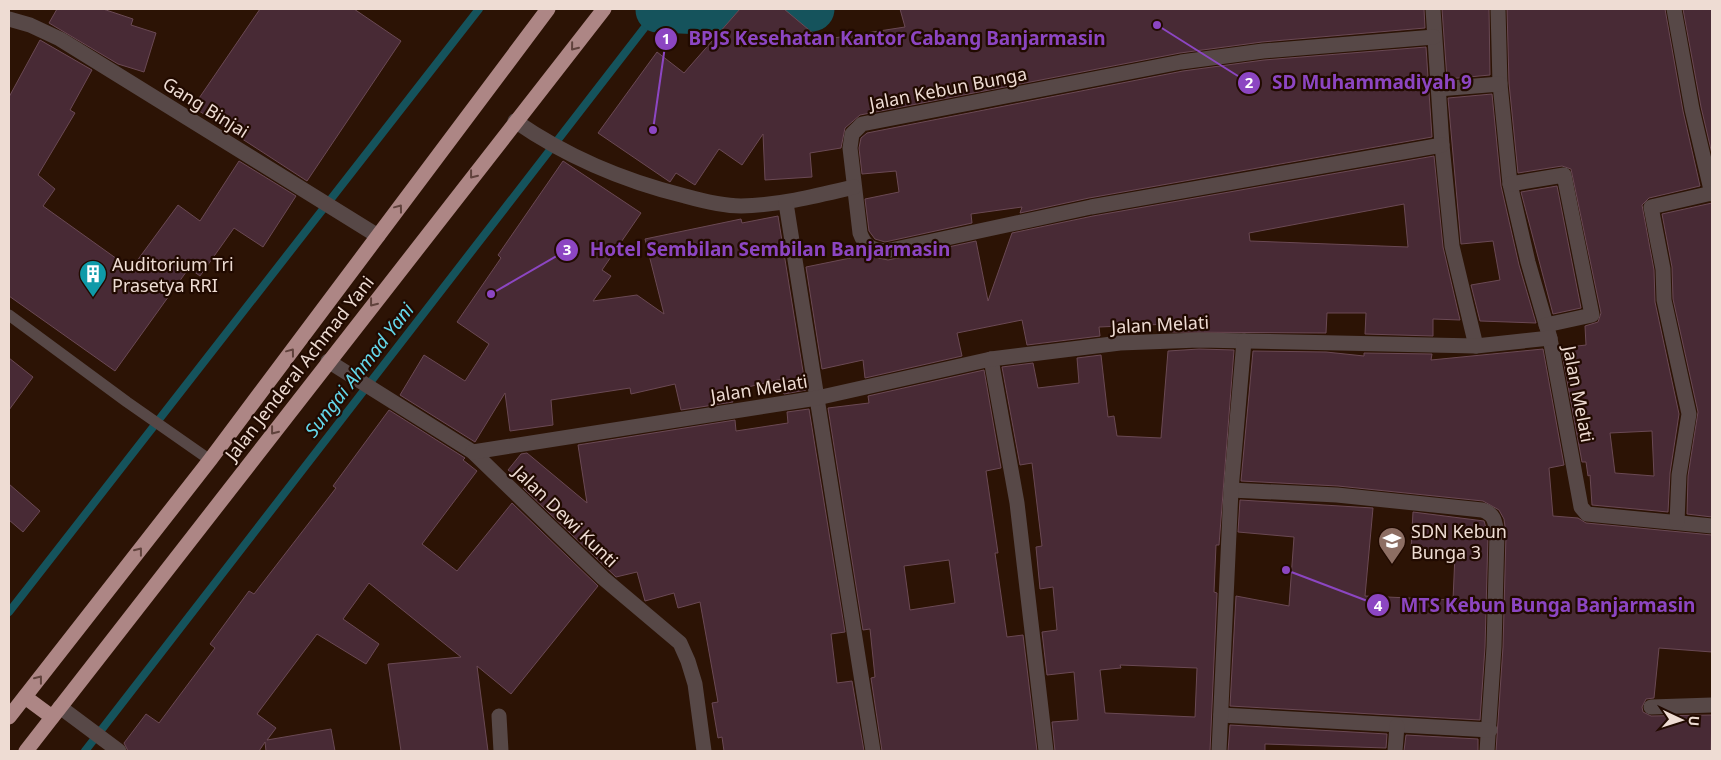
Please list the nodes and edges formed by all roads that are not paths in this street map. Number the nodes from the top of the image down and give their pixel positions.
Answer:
1 (548, 9) edge
2 (604, 9) edge
3 (1433, 9) edge
4 (1498, 9) edge
5 (1674, 9) edge
6 (9, 19) edge
7 (1434, 37) junction
8 (1500, 84) junction
9 (1438, 89) junction
10 (515, 122) junction
11 (1442, 145) junction
12 (1510, 184) junction
13 (854, 187) junction
14 (1712, 193) edge
15 (786, 203) junction
16 (378, 236) junction
17 (9, 315) edge
18 (1548, 332) junction
19 (1244, 340) junction
20 (1476, 346) junction
21 (991, 359) junction
22 (328, 361) junction
23 (817, 398) junction
24 (473, 452) junction
25 (210, 460) junction
26 (1231, 490) junction
27 (1676, 522) junction
28 (1712, 526) edge
29 (25, 697) junction
30 (1712, 705) edge
31 (1652, 707) dead end
32 (56, 712) junction
33 (1221, 715) junction
34 (499, 716) dead end
35 (9, 718) edge
36 (1397, 726) junction
37 (1490, 730) junction
38 (113, 747) edge
39 (26, 751) edge
40 (502, 751) edge
41 (704, 751) edge
42 (873, 751) edge
43 (1046, 751) edge
44 (1219, 751) edge
45 (1395, 751) edge
46 (1487, 751) edge

16 -> 1 highway, Jalan Jenderal Achmad Yani
2 -> 10 highway, Jalan Jenderal Achmad Yani
3 - 7 street
4 - 8 street
5 - 14 street
6 - 16 street, Gang Binjai
7 - 9 street
7 - 13 street, Jalan Kebun Bunga
8 - 9 street
8 - 12 street
9 - 11 street
10 - 15 street
10 -> 22 highway, Jalan Jenderal Achmad Yani
11 - 13 street, Jalan Kebun Bunga
11 - 20 street
12 - 18 street
12 - 18 street
13 - 15 street
14 - 27 street
15 - 23 street
25 -> 16 highway, Jalan Jenderal Achmad Yani
17 - 25 lane
18 - 20 street, Jalan Melati
18 - 27 street, Jalan Melati
19 - 20 street, Jalan Melati
19 - 21 street, Jalan Melati
19 - 26 street
21 - 23 street, Jalan Melati
21 - 43 street
22 - 24 street, Jalan Dewi Kunti
22 -> 32 highway, Jalan Jenderal Achmad Yani
23 - 24 street, Jalan Melati
23 - 42 street
24 - 41 street, Jalan Dewi Kunti
29 -> 25 highway, Jalan Jenderal Achmad Yani
26 - 33 street
26 - 37 street
27 - 28 street, Jalan Melati
29 - 32 highway
29 - 35 highway, Jalan Jenderal Achmad Yani
30 - 31 street
32 - 38 street
32 - 39 highway, Jalan Jenderal Achmad Yani
33 - 36 street
33 - 44 street
34 - 40 street
36 - 37 street
36 - 45 street
37 - 46 street

